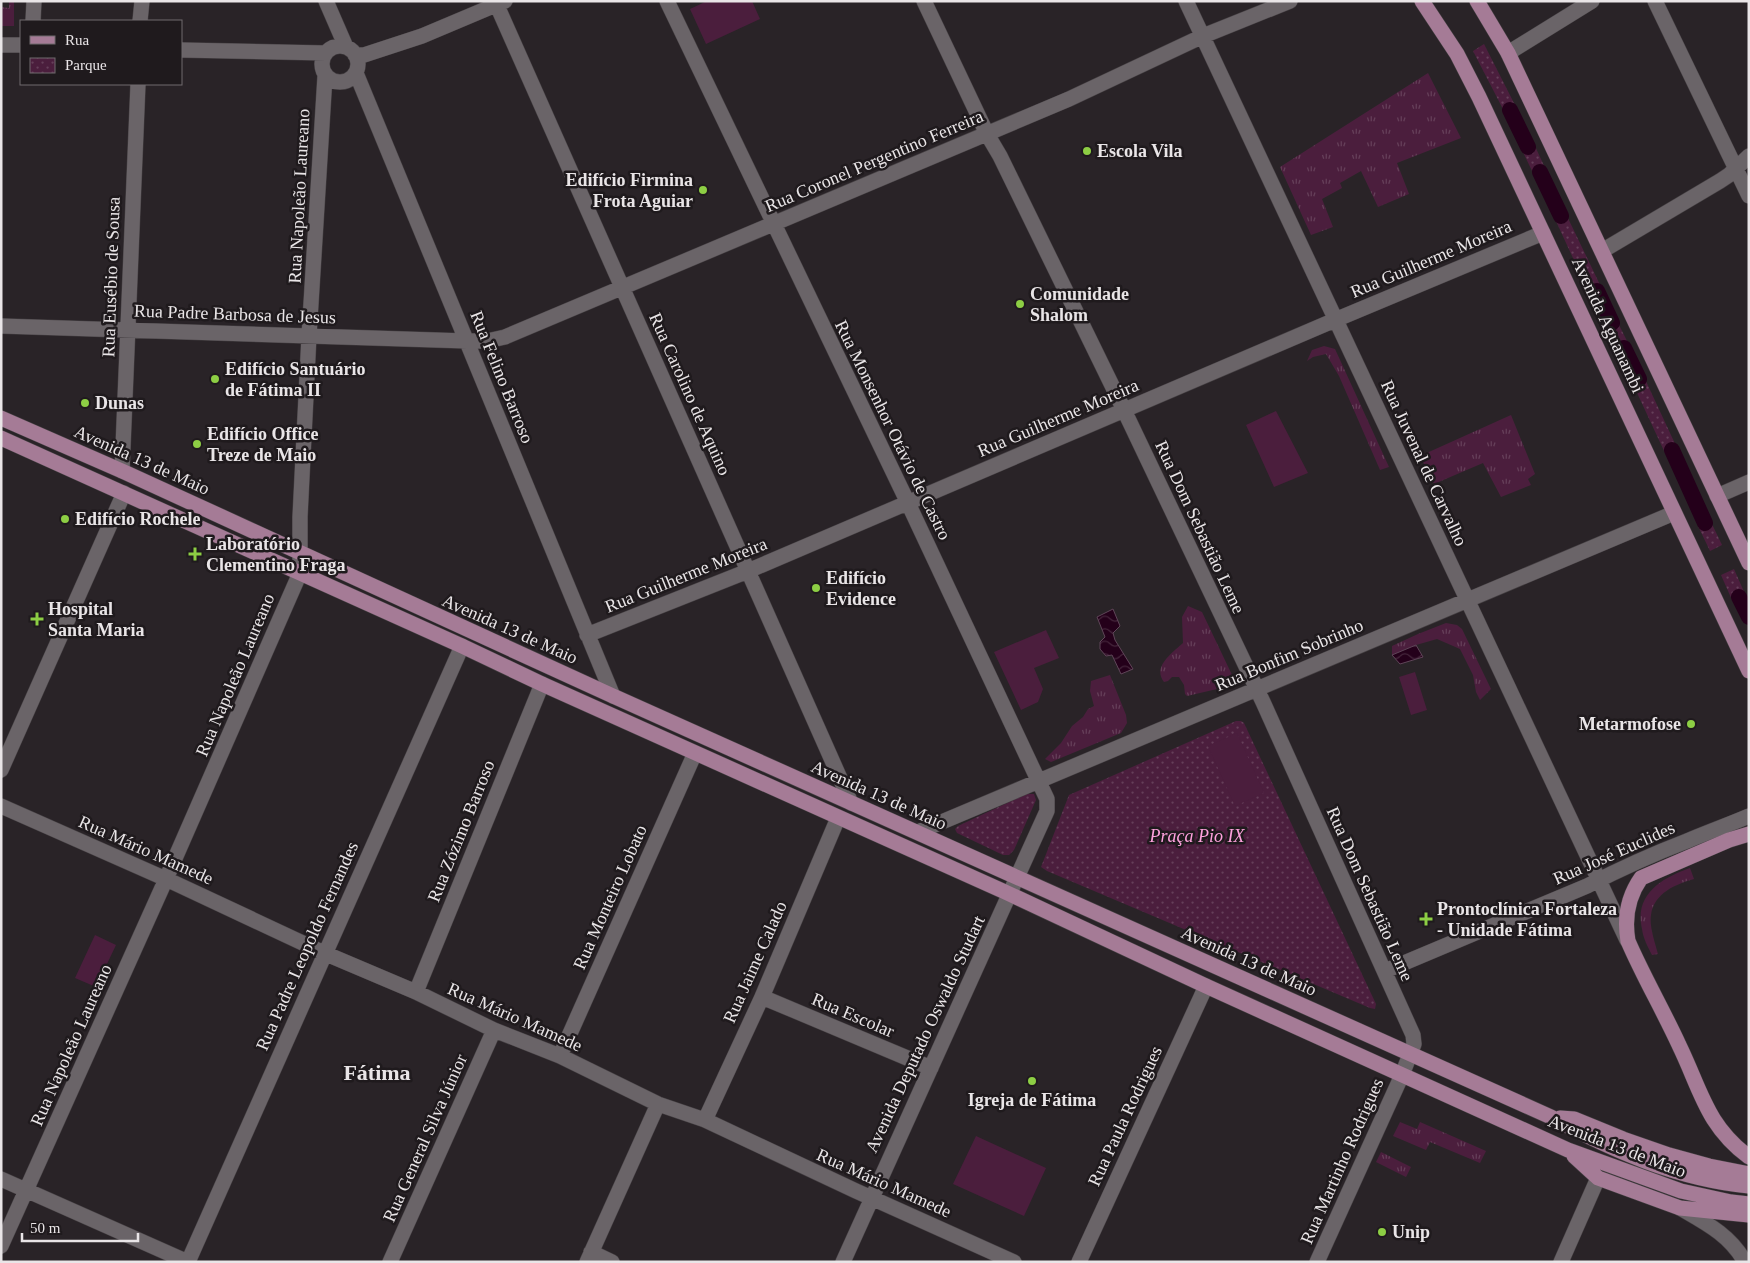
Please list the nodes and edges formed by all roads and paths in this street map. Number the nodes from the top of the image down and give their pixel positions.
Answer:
1 (34, 1) edge
2 (142, 1) edge
3 (667, 1) edge
4 (924, 1) edge
5 (1186, 1) edge
6 (1290, 1) edge
7 (1422, 1) edge
8 (1477, 1) edge
9 (1592, 1) edge
10 (1655, 1) edge
11 (499, 2) edge
12 (328, 6) edge
13 (34, 20) edge
14 (140, 20) edge
15 (1203, 36) junction
16 (1, 45) edge
17 (20, 45) edge
18 (182, 50) edge
19 (327, 52) junction
20 (1508, 52) junction
21 (354, 61) junction
22 (325, 76) junction
23 (138, 85) edge
24 (987, 134) junction
25 (1749, 156) edge
26 (1736, 168) junction
27 (1749, 196) edge
28 (774, 224) junction
29 (1544, 233) junction
30 (1602, 252) junction
31 (622, 287) junction
32 (1335, 320) junction
33 (1, 326) edge
34 (128, 329) junction
35 (309, 336) junction
36 (467, 341) junction
37 (1124, 410) junction
38 (1, 418) edge
39 (1, 438) edge
40 (122, 471) junction
41 (1749, 482) edge
42 (124, 493) junction
43 (1716, 496) junction
44 (908, 503) junction
45 (1674, 513) junction
46 (300, 554) junction
47 (1749, 563) edge
48 (748, 572) junction
49 (300, 573) junction
50 (1467, 600) junction
51 (587, 635) junction
52 (462, 646) junction
53 (1749, 671) edge
54 (542, 684) junction
55 (1256, 689) junction
56 (613, 696) junction
57 (695, 752) junction
58 (1, 770) edge
59 (1038, 780) junction
60 (851, 803) junction
61 (1, 806) edge
62 (1749, 816) edge
63 (838, 818) junction
64 (918, 832) junction
65 (1749, 834) edge
66 (1017, 877) junction
67 (166, 879) junction
68 (1598, 880) junction
69 (1010, 894) junction
70 (1628, 941) junction
71 (324, 953) junction
72 (1385, 971) junction
73 (1206, 986) junction
74 (416, 992) junction
75 (762, 997) junction
76 (494, 1030) junction
77 (1410, 1054) junction
78 (560, 1056) junction
79 (931, 1068) junction
80 (1402, 1075) junction
81 (658, 1104) junction
82 (1551, 1117) junction
83 (705, 1120) junction
84 (1749, 1157) edge
85 (1601, 1171) junction
86 (1749, 1174) edge
87 (1, 1178) edge
88 (1749, 1186) edge
89 (26, 1190) junction
90 (871, 1198) junction
91 (1680, 1208) junction
92 (1748, 1214) edge
93 (1, 1246) edge
94 (589, 1257) edge
95 (188, 1262) edge
96 (390, 1262) edge
97 (612, 1262) edge
98 (843, 1262) edge
99 (1014, 1262) edge
100 (1079, 1262) edge
101 (1317, 1262) edge
102 (1561, 1262) edge
103 (1745, 1262) edge

1 - 13 street
2 - 14 street
3 - 28 street, Rua Monsenhor Otávio de Castro
4 - 24 street, Rua Dom Sebastião Leme
5 - 15 street, Rua Juvenal de Carvalho
6 - 15 street, Rua Coronel Pergentino Ferreira
7 - 29 main road, Avenida Aguanambi
8 - 20 main road, Avenida Aguanambi
9 - 20 street
10 - 26 street
11 - 21 street
11 - 31 street, Rua Carolino de Aquino
12 - 19 street, Rua Felino Barroso
12 - 21 street, Rua Felino Barroso
15 - 24 street, Rua Coronel Pergentino Ferreira
15 - 32 street, Rua Juvenal de Carvalho
16 - 17 street
18 - 19 street
19 - 21 street
19 - 22 street
20 - 30 main road, Avenida Aguanambi
21 - 22 street
21 - 36 street, Rua Felino Barroso
22 - 35 street, Rua Napoleão Laureano
23 - 34 street, Rua Eusébio de Sousa
24 - 28 street, Rua Coronel Pergentino Ferreira
24 - 37 street, Rua Dom Sebastião Leme
25 - 26 street
26 - 27 street
26 - 30 street
28 - 31 street, Rua Coronel Pergentino Ferreira
28 - 44 street, Rua Monsenhor Otávio de Castro
29 - 32 street, Rua Guilherme Moreira
29 - 45 main road, Avenida Aguanambi
30 - 43 main road, Avenida Aguanambi
31 - 36 street, Rua Coronel Pergentino Ferreira
31 - 48 street, Rua Carolino de Aquino
32 - 37 street, Rua Guilherme Moreira
32 - 50 street, Rua Juvenal de Carvalho
33 - 34 street, Rua Padre Barbosa de Jesus
34 - 35 street, Rua Padre Barbosa de Jesus
34 - 40 street, Rua Eusébio de Sousa
35 - 36 street, Rua Padre Barbosa de Jesus
35 - 46 street, Rua Napoleão Laureano
36 - 51 street, Rua Felino Barroso
37 - 44 street, Rua Guilherme Moreira
37 - 55 street, Rua Dom Sebastião Leme
38 - 40 main road, Avenida 13 de Maio
39 - 42 main road, Avenida 13 de Maio
40 - 46 main road, Avenida 13 de Maio
41 - 43 street
42 - 49 main road, Avenida 13 de Maio
42 - 58 street
43 - 47 main road, Avenida Aguanambi
44 - 48 street, Rua Guilherme Moreira
44 - 59 street, Rua Monsenhor Otávio de Castro
45 - 50 street, Rua Bonfim Sobrinho
45 - 53 main road, Avenida Aguanambi
46 - 49 street, Rua Napoleão Laureano
46 - 56 main road, Avenida 13 de Maio
48 - 51 street, Rua Guilherme Moreira
48 - 60 street, Rua Carolino de Aquino
49 - 52 main road, Avenida 13 de Maio
49 - 67 street, Rua Napoleão Laureano
50 - 55 street, Rua Bonfim Sobrinho
50 - 68 street, Rua Juvenal de Carvalho
51 - 56 street, Rua Felino Barroso
52 - 54 main road, Avenida 13 de Maio
52 - 71 street, Rua Padre Leopoldo Fernandes
54 - 57 main road, Avenida 13 de Maio
54 - 74 street, Rua Zózimo Barroso
55 - 59 street, Rua Bonfim Sobrinho
55 - 72 street, Rua Dom Sebastião Leme
56 - 60 main road, Avenida 13 de Maio
57 - 63 main road, Avenida 13 de Maio
57 - 78 street, Rua Monteiro Lobato
59 - 64 street, Rua Bonfim Sobrinho
59 - 66 street, Rua Monsenhor Otávio de Castro
60 - 64 main road, Avenida 13 de Maio
61 - 67 street, Rua Mário Mamede
62 - 68 street, Rua José Euclides
63 - 69 main road, Avenida 13 de Maio
63 - 75 street, Rua Jaime Calado
64 - 66 main road, Avenida 13 de Maio
65 - 70 main road
66 - 69 street, Avenida Deputado Oswaldo Studart
66 - 77 main road, Avenida 13 de Maio
67 - 71 street, Rua Mário Mamede
67 - 89 street, Rua Napoleão Laureano
68 - 70 street, Rua Juvenal de Carvalho
68 - 72 street, Rua José Euclides
69 - 73 main road, Avenida 13 de Maio
69 - 79 street, Avenida Deputado Oswaldo Studart
70 - 84 main road
71 - 74 street, Rua Mário Mamede
71 - 95 street, Rua Padre Leopoldo Fernandes
72 - 77 street, Rua Dom Sebastião Leme
73 - 80 main road, Avenida 13 de Maio
73 - 100 street, Rua Paula Rodrigues
74 - 76 street, Rua Mário Mamede
75 - 79 street, Rua Escolar
75 - 83 street, Rua Jaime Calado
76 - 78 street, Rua Mário Mamede
76 - 96 street, Rua General Silva Júnior
77 - 80 street, Rua Dom Sebastião Leme
77 - 82 main road, Avenida 13 de Maio
78 - 81 street, Rua Mário Mamede
79 - 90 street, Avenida Deputado Oswaldo Studart
80 - 85 main road, Avenida 13 de Maio
80 - 101 street, Rua Martinho Rodrigues
81 - 83 street, Rua Mário Mamede
81 - 94 street
82 - 86 main road
82 - 88 main road, Avenida 13 de Maio
83 - 90 street, Rua Mário Mamede
85 - 91 main road
85 - 92 main road, Avenida 13 de Maio
85 - 102 street
87 - 89 street
89 - 93 street, Rua Napoleão Laureano
89 - 95 street
90 - 98 street, Avenida Deputado Oswaldo Studart
90 - 99 street, Rua Mário Mamede
91 - 92 main road
91 - 103 street
94 - 97 street

